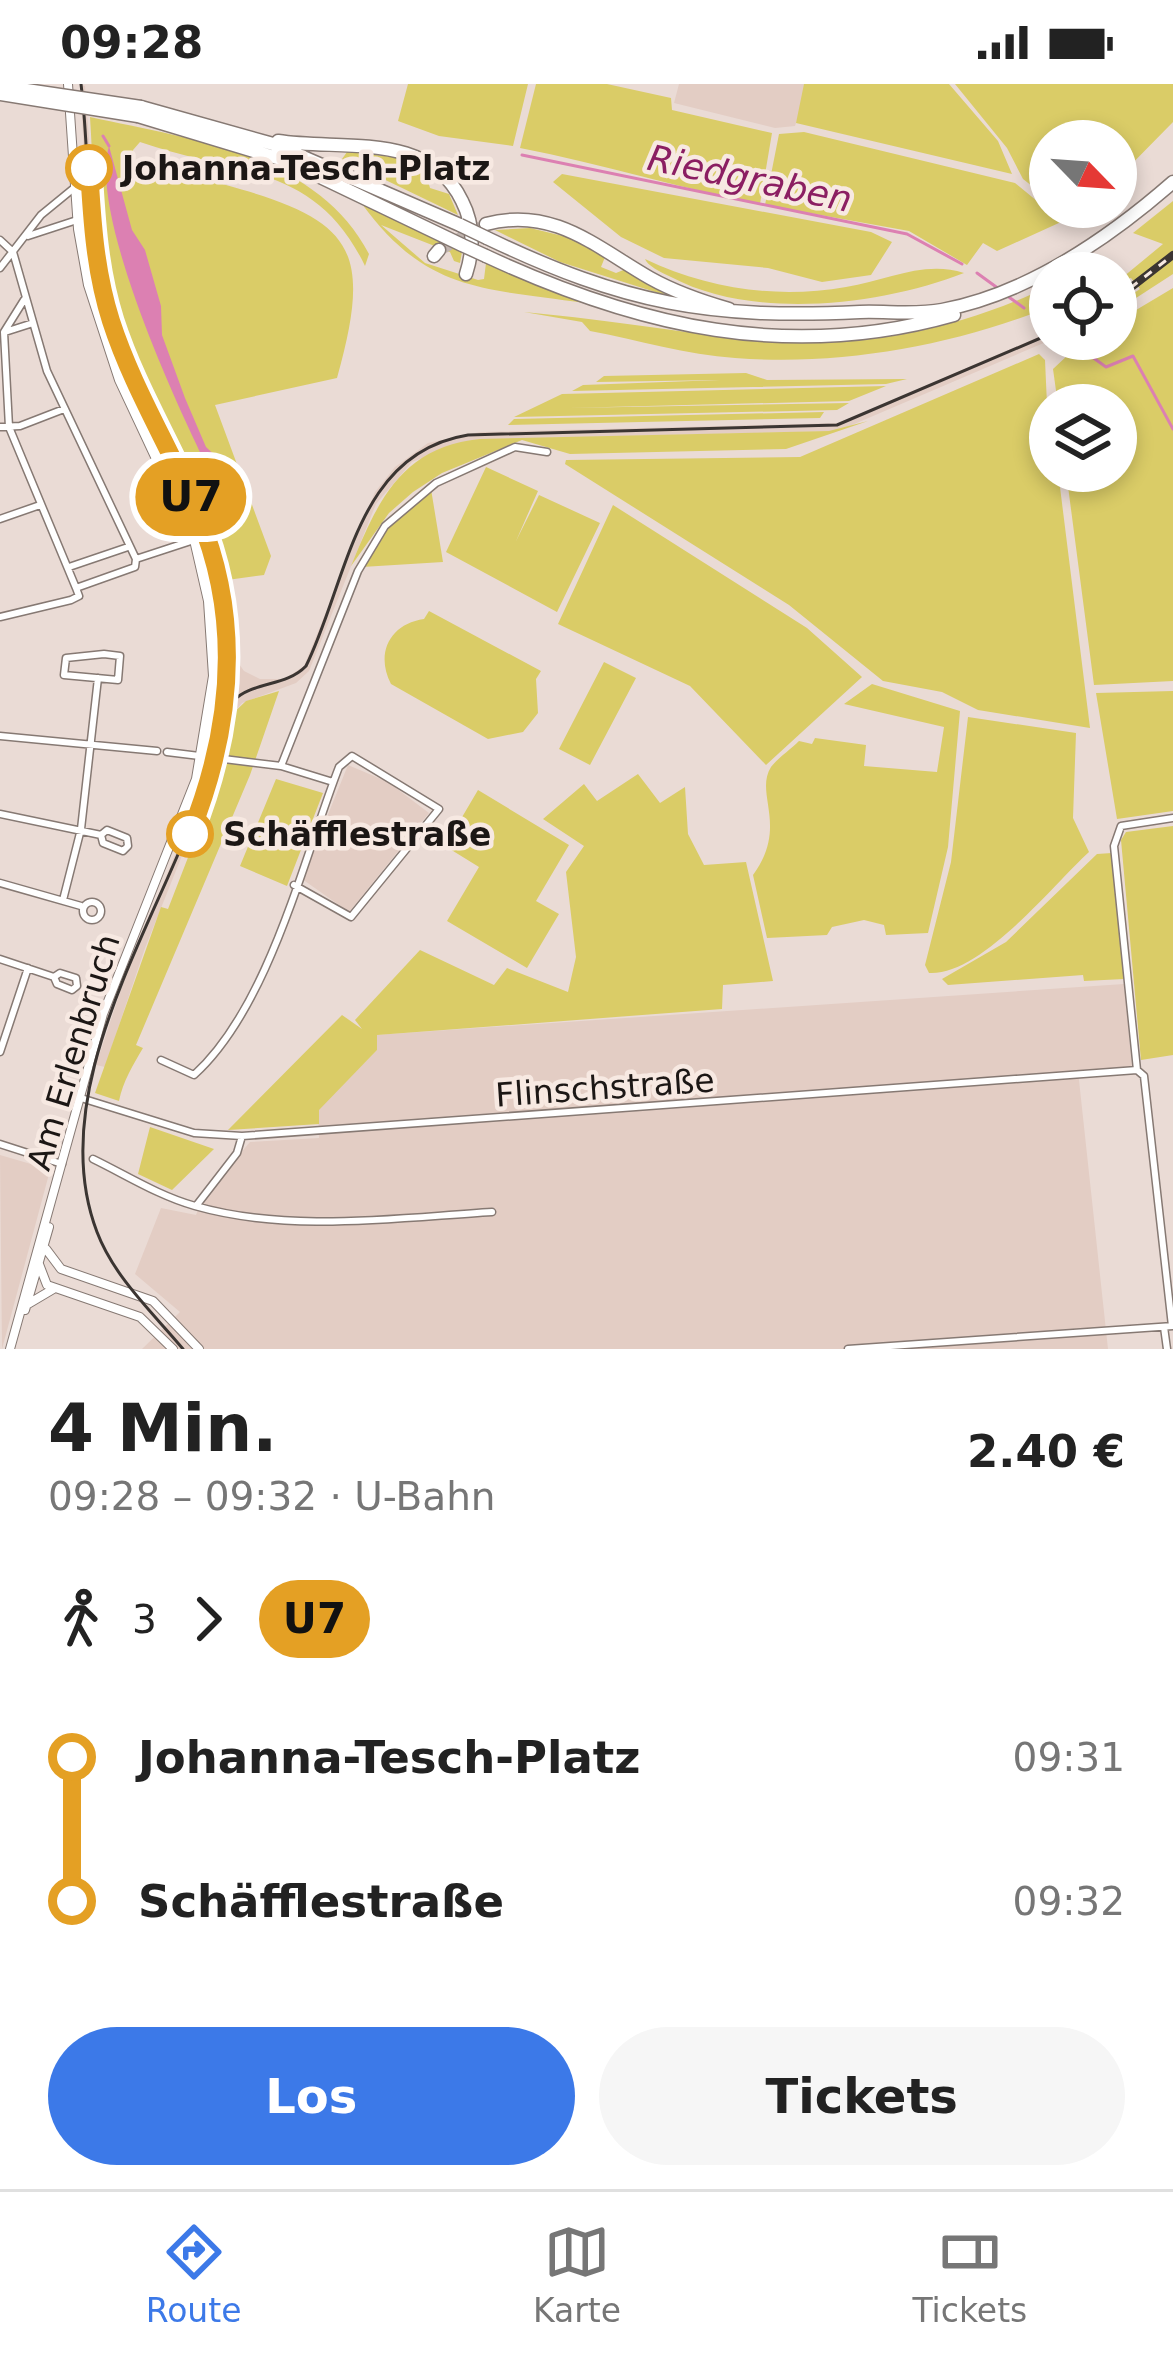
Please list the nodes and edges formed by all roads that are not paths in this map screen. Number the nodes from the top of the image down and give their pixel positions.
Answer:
1 (68, 84) edge
2 (0, 90) edge
3 (140, 112) junction
4 (253, 136) junction
5 (1173, 182) edge
6 (75, 188) junction
7 (1173, 193) edge
8 (77, 220) junction
9 (487, 231) junction
10 (28, 236) junction
11 (0, 240) edge
12 (14, 252) junction
13 (1091, 252) edge
14 (0, 268) edge
15 (466, 274) dead end
16 (1029, 284) edge
17 (24, 300) junction
18 (952, 311) junction
19 (753, 316) junction
20 (30, 324) junction
21 (2, 333) edge
22 (64, 409) junction
23 (4, 427) edge
24 (547, 452) dead end
25 (40, 505) junction
26 (0, 519) edge
27 (194, 540) junction
28 (128, 547) junction
29 (136, 559) junction
30 (68, 567) junction
31 (76, 588) junction
32 (0, 617) edge
33 (98, 678) junction
34 (0, 736) edge
35 (91, 744) junction
36 (157, 751) dead end
37 (166, 752) dead end
38 (202, 757) junction
39 (281, 766) junction
40 (333, 782) junction
41 (0, 814) edge
42 (1173, 818) edge
43 (81, 829) junction
44 (101, 835) junction
45 (0, 883) edge
46 (294, 885) junction
47 (63, 900) junction
48 (81, 906) dead end
49 (0, 959) edge
50 (28, 968) junction
51 (54, 976) dead end
52 (0, 1052) edge
53 (161, 1060) dead end
54 (1137, 1070) junction
55 (80, 1098) junction
56 (242, 1136) junction
57 (0, 1144) edge
58 (93, 1159) dead end
59 (62, 1164) junction
60 (196, 1206) junction
61 (51, 1207) junction
62 (492, 1212) dead end
63 (46, 1249) junction
64 (37, 1257) junction
65 (62, 1269) junction
66 (40, 1271) junction
67 (30, 1279) junction
68 (94, 1280) junction
69 (55, 1288) junction
70 (88, 1299) junction
71 (27, 1305) junction
72 (1170, 1326) edge
73 (10, 1348) edge
74 (173, 1349) edge
75 (199, 1349) edge
76 (848, 1349) edge
77 (1167, 1349) edge

1 - 6 main road, Am Erlenbruch
2 - 3 highway, bridge
3 - 4 highway
3 - 18 highway, bridge
4 - 9 highway, bridge
4 - 15 highway
5 - 18 highway
6 - 8 main road, Am Erlenbruch
6 - 10 street
7 - 13 highway
8 - 10 street
8 - 27 main road, Am Erlenbruch
9 - 19 highway
9 - 19 highway
10 - 12 street
11 - 12 street
12 - 14 street
12 - 17 street
16 - 18 highway
17 - 20 street
17 - 21 street
18 - 19 highway
20 - 21 street
20 - 22 street
21 - 23 street
22 - 23 street
22 - 28 street
23 - 25 street
24 - 39 street
25 - 26 street
25 - 30 street
27 - 29 street
27 - 38 main road, Am Erlenbruch
28 - 29 street
28 - 30 street
29 - 31 street
30 - 31 street
31 - 32 street
33 - 33 street
33 - 35 street
34 - 35 street
35 - 36 street
35 - 43 street
37 - 38 street
38 - 39 street
38 - 55 main road, Am Erlenbruch
39 - 40 street
40 - 46 street
40 - 46 street
41 - 43 street
42 - 54 street
43 - 44 street
43 - 47 street
44 - 44 street
45 - 47 street
46 - 53 street
47 - 48 street
49 - 50 street
50 - 51 street
50 - 52 street
54 - 56 street, Flinschstraße
54 - 72 street
55 - 56 street, Flinschstraße
55 - 59 main road, Am Erlenbruch
56 - 60 street
57 - 59 street
58 - 60 street
59 - 61 main road, Am Erlenbruch
60 - 62 street
61 - 63 main road, Am Erlenbruch
61 - 64 main road, Am Erlenbruch
63 - 65 main road
63 - 66 main road, Am Erlenbruch
64 - 66 main road
64 - 67 main road, Am Erlenbruch
65 - 66 main road
65 - 68 main road
66 - 67 main road
66 - 69 main road
66 - 71 main road, Am Erlenbruch
67 - 73 main road, Am Erlenbruch
68 - 70 main road
68 - 75 main road
69 - 70 main road
69 - 71 main road
70 - 74 main road
71 - 73 main road, Am Erlenbruch
72 - 76 street
72 - 77 street

